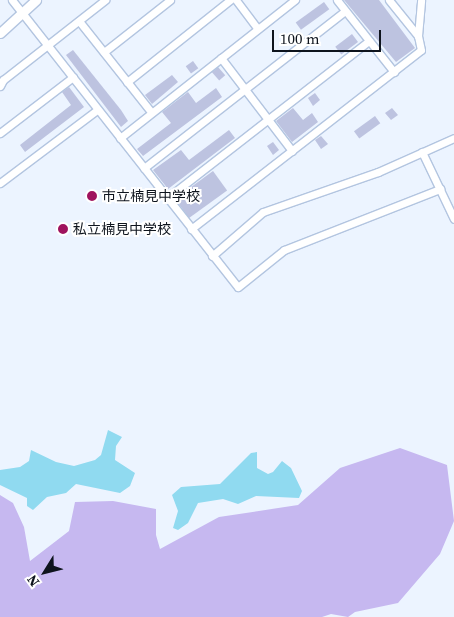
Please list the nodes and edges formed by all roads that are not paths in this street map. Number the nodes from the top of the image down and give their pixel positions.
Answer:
1 (12, 0) edge
2 (36, 0) edge
3 (105, 0) edge
4 (170, 0) edge
5 (230, 0) edge
6 (236, 0) edge
7 (337, 0) edge
8 (389, 0) edge
9 (421, 0) edge
10 (290, 2) edge
11 (345, 11) junction
12 (21, 12) junction
13 (79, 20) junction
14 (258, 29) junction
15 (0, 33) edge
16 (418, 36) junction
17 (369, 41) junction
18 (47, 44) junction
19 (104, 52) junction
20 (221, 58) junction
21 (394, 72) junction
22 (72, 77) junction
23 (127, 82) junction
24 (0, 86) edge
25 (245, 90) junction
26 (97, 110) junction
27 (151, 112) junction
28 (268, 121) junction
29 (0, 133) edge
30 (120, 138) junction
31 (454, 138) edge
32 (292, 151) junction
33 (422, 152) junction
34 (144, 168) junction
35 (0, 183) edge
36 (440, 189) junction
37 (168, 198) junction
38 (454, 219) edge
39 (191, 229) junction
40 (212, 256) junction

1 - 12 street
2 - 12 street
3 - 13 street
4 - 19 street
5 - 23 street
6 - 14 street
7 - 11 street
8 - 16 street
9 - 16 street
10 - 14 street
11 - 17 street
11 - 25 street
12 - 15 street
12 - 18 street
13 - 18 street
13 - 19 street
14 - 20 street
16 - 21 street
17 - 21 street
17 - 28 street
18 - 22 street
18 - 24 street
19 - 23 street
20 - 25 street
20 - 27 street
21 - 32 street
22 - 26 street
22 - 29 street
23 - 27 street
25 - 28 street
25 - 34 street
26 - 30 street
26 - 35 street
27 - 30 street
28 - 32 street
28 - 37 street
30 - 34 street
31 - 33 street
32 - 39 street
33 - 36 street
33 - 40 street
34 - 37 street
36 - 38 street
36 - 40 street
37 - 39 street
39 - 40 street

